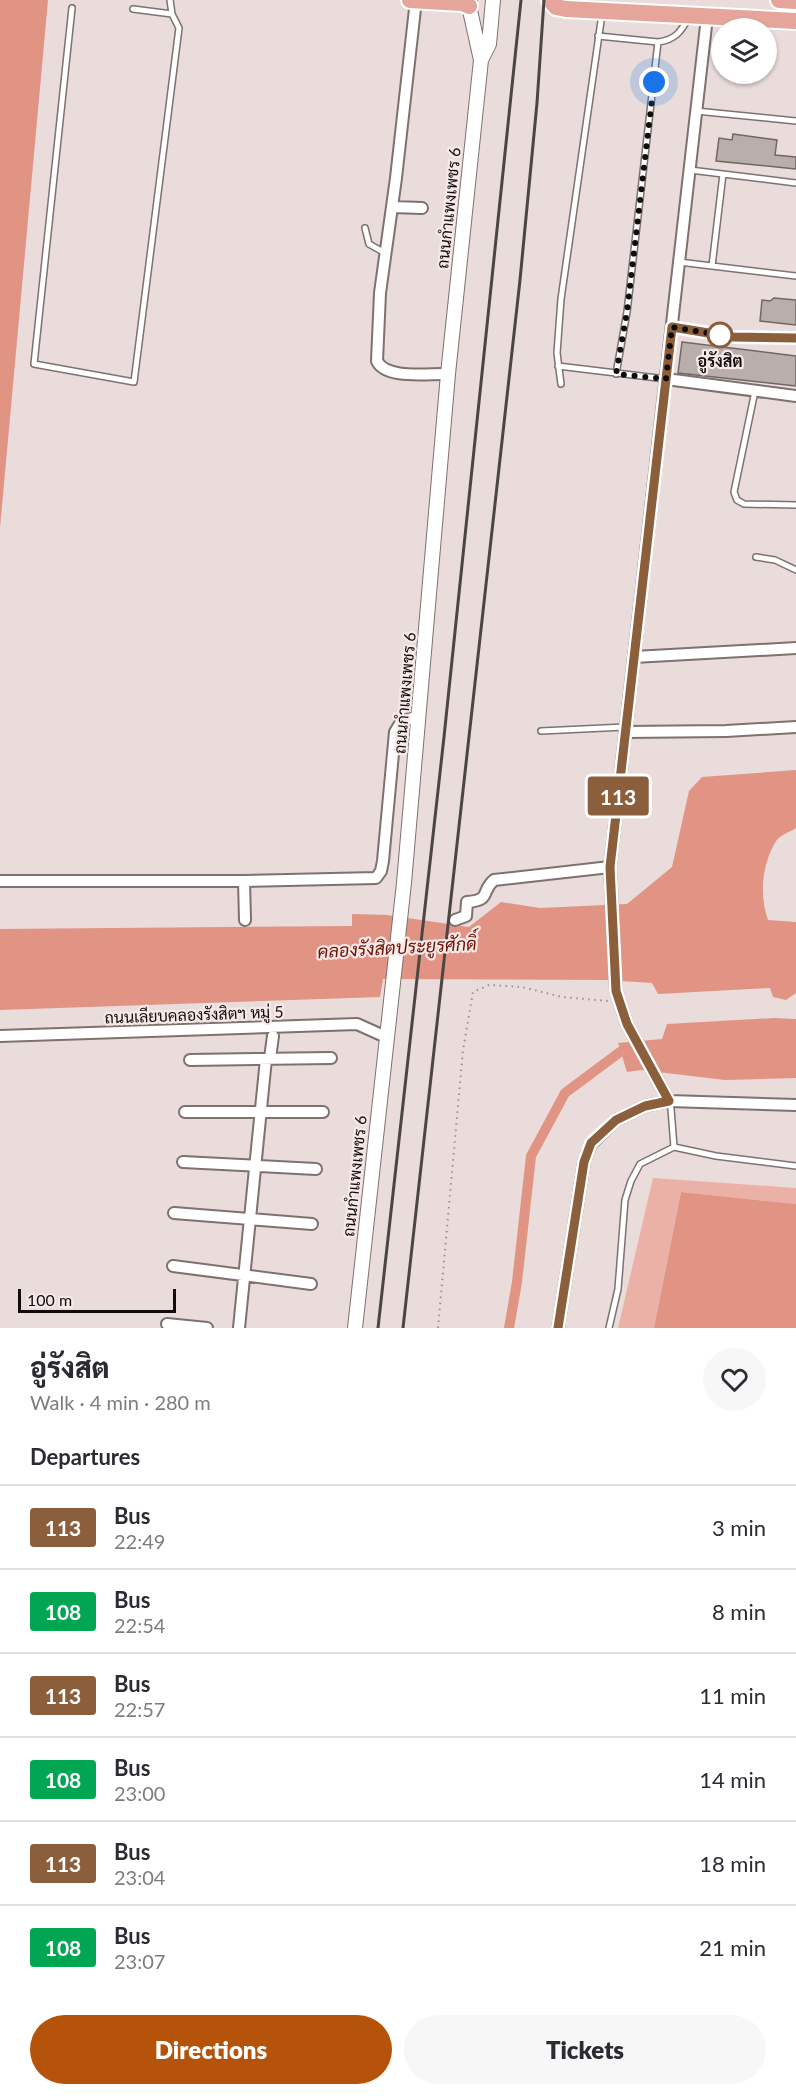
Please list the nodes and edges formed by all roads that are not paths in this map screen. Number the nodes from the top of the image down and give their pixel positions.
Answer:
1 (170, 0) edge
2 (410, 0) edge
3 (416, 0) edge
4 (493, 0) edge
5 (550, 0) edge
6 (779, 0) edge
7 (451, 1) edge
8 (796, 1) edge
9 (469, 3) edge
10 (72, 8) dead end
11 (608, 8) edge
12 (133, 9) dead end
13 (172, 14) junction
14 (689, 16) junction
15 (707, 17) junction
16 (796, 21) edge
17 (598, 36) junction
18 (658, 42) junction
19 (481, 60) junction
20 (696, 111) junction
21 (796, 121) edge
22 (689, 170) junction
23 (723, 174) junction
24 (796, 183) edge
25 (392, 207) junction
26 (422, 208) dead end
27 (365, 228) dead end
28 (386, 253) junction
29 (679, 262) junction
30 (712, 266) junction
31 (796, 276) edge
32 (672, 327) junction
33 (796, 338) edge
34 (558, 366) junction
35 (448, 374) junction
36 (616, 374) junction
37 (666, 379) junction
38 (561, 384) dead end
39 (755, 391) junction
40 (796, 396) edge
41 (796, 505) edge
42 (756, 557) dead end
43 (796, 570) edge
44 (796, 648) edge
45 (634, 657) junction
46 (418, 716) junction
47 (796, 727) edge
48 (625, 730) junction
49 (541, 731) dead end
50 (610, 867) junction
51 (0, 881) edge
52 (244, 881) junction
53 (245, 920) dead end
54 (455, 920) dead end
55 (0, 1036) edge
56 (273, 1036) dead end
57 (386, 1037) junction
58 (268, 1058) junction
59 (332, 1058) dead end
60 (190, 1060) dead end
61 (669, 1101) junction
62 (796, 1106) edge
63 (186, 1112) dead end
64 (323, 1112) dead end
65 (261, 1113) junction
66 (674, 1147) junction
67 (183, 1162) dead end
68 (256, 1166) junction
69 (796, 1166) edge
70 (316, 1168) dead end
71 (174, 1213) dead end
72 (250, 1219) junction
73 (312, 1224) dead end
74 (173, 1266) dead end
75 (244, 1275) junction
76 (311, 1284) dead end
77 (167, 1324) dead end
78 (207, 1328) edge
79 (239, 1328) edge
80 (355, 1328) edge
81 (558, 1328) edge
82 (609, 1328) edge

1 - 13 lane
2 - 3 main road
3 - 7 main road
3 - 25 street
4 - 19 main road, ถนนกำแพงเพชร 6
5 - 11 main road
6 - 8 main road
7 - 9 main road
9 - 19 main road, ถนนกำแพงเพชร 6
10 - 13 lane
11 - 14 main road
11 - 17 lane
12 - 13 lane
14 - 15 main road
14 - 18 lane
15 - 16 main road
15 - 20 street
17 - 18 lane
17 - 34 lane
18 - 36 lane
19 - 35 main road, ถนนกำแพงเพชร 6
20 - 21 lane
20 - 22 street
22 - 23 lane
22 - 29 street
23 - 24 lane
23 - 30 lane
25 - 26 street
25 - 28 street
27 - 28 lane
28 - 35 street
29 - 30 lane
29 - 32 street
30 - 31 lane
32 - 33 lane
32 - 37 street
34 - 36 lane
34 - 38 lane
35 - 46 main road, ถนนกำแพงเพชร 6
36 - 37 lane
37 - 39 street
37 - 45 street
39 - 40 street
39 - 41 lane
42 - 43 lane
44 - 45 street
45 - 48 street
46 - 52 street
46 - 57 main road, ถนนกำแพงเพชร 6
47 - 48 street
48 - 49 lane
48 - 50 street
50 - 54 street
50 - 61 street
51 - 52 street
52 - 53 street
55 - 57 street, ถนนเลียบคลองรังสิตฯ หมู่ 5
56 - 58 street
57 - 80 main road, ถนนกำแพงเพชร 6
58 - 59 street
58 - 60 street
58 - 65 street
61 - 62 street
61 - 66 lane
61 - 81 street
63 - 65 street
64 - 65 street
65 - 68 street
66 - 69 lane
66 - 82 lane
67 - 68 street
68 - 70 street
68 - 72 street
71 - 72 street
72 - 73 street
72 - 75 street
74 - 75 street
75 - 76 street
75 - 79 street
77 - 78 street

